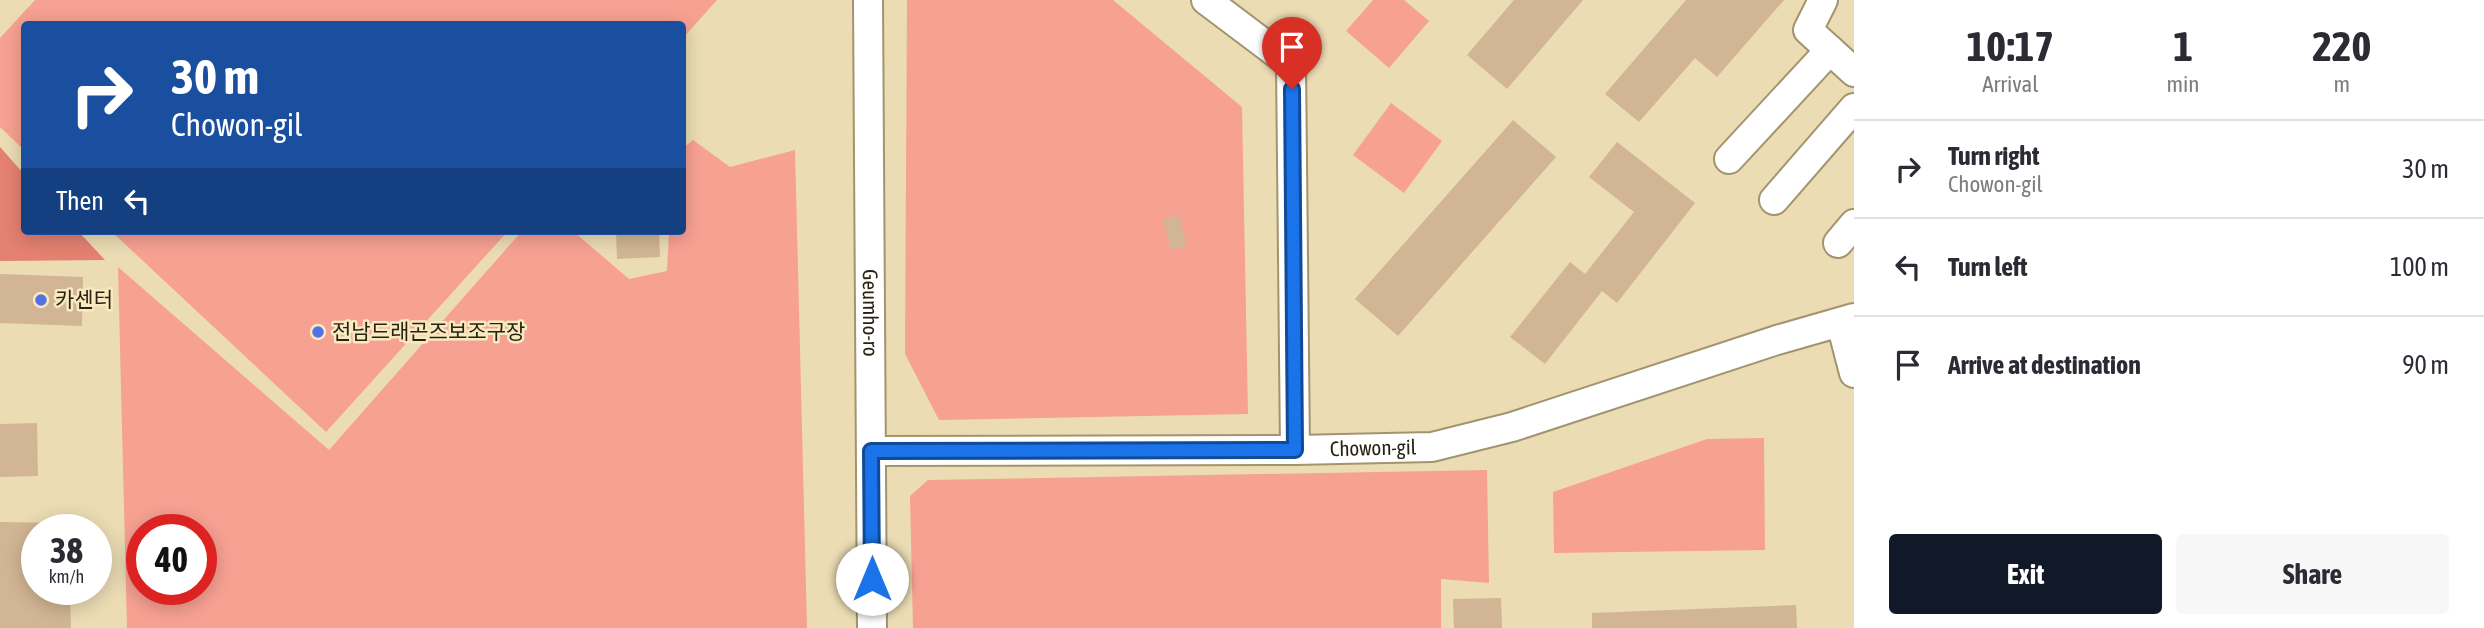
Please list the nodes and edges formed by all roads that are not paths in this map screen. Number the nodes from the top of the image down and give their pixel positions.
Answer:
1 (868, 0) edge
2 (1206, 0) edge
3 (1823, 0) edge
4 (1830, 50) junction
5 (1854, 72) edge
6 (1854, 107) edge
7 (1729, 159) dead end
8 (1774, 200) dead end
9 (1847, 320) edge
10 (1854, 373) edge
11 (1295, 450) junction
12 (871, 451) junction
13 (873, 628) edge

1 - 12 street, Geumho-ro
2 - 11 street
3 - 4 street
4 - 5 street
4 - 7 street
6 - 8 street
9 - 10 street
9 - 11 street, Chowon-gil
11 - 12 street, Chowon-gil
12 - 13 street, Geumho-ro

